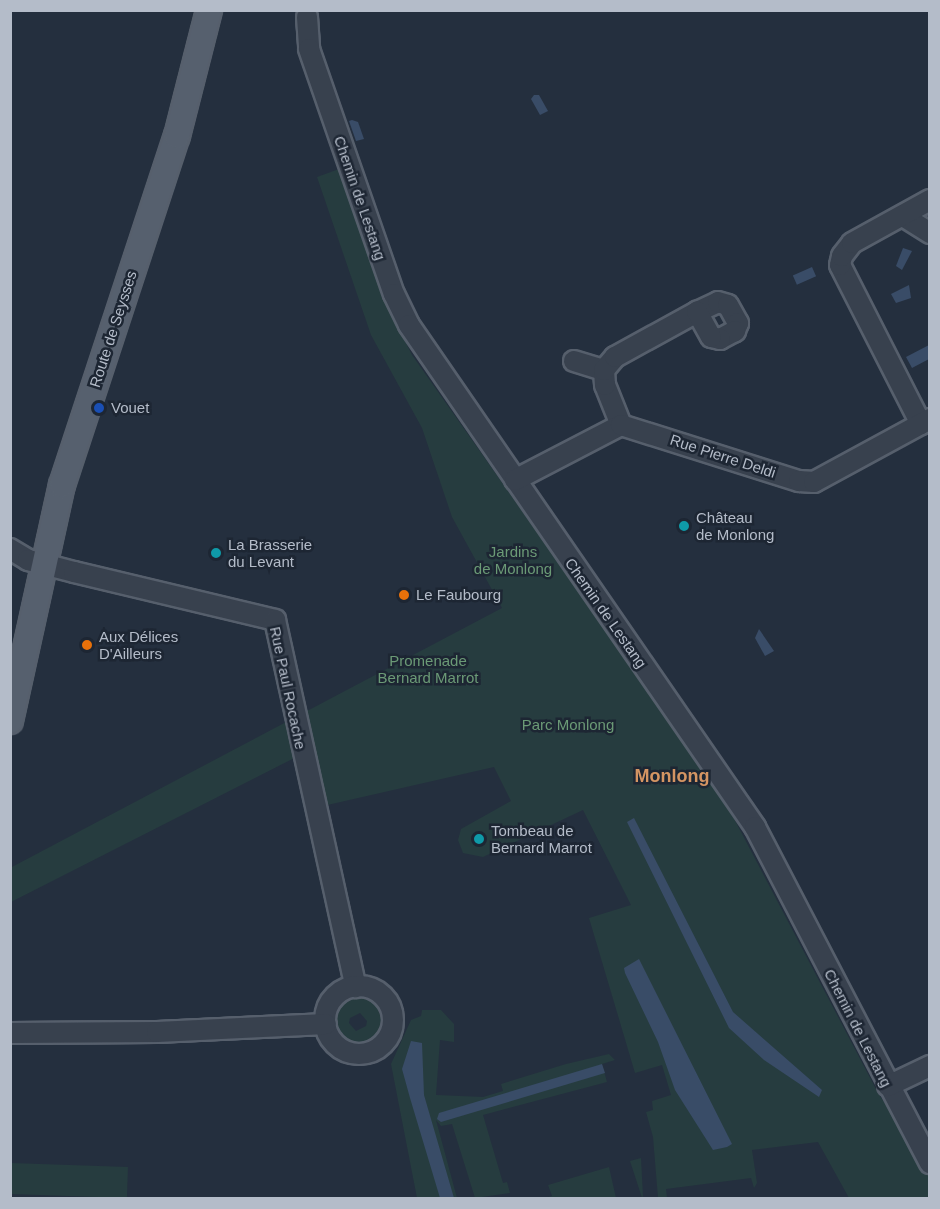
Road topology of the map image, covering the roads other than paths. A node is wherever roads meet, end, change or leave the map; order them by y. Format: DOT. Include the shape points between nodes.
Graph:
graph roads {
  1 [pos="209,10"];
  2 [pos="310,13"];
  3 [pos="930,200"];
  4 [pos="903,216"];
  5 [pos="930,233"];
  6 [pos="698,312"];
  7 [pos="574,361"];
  8 [pos="604,370"];
  9 [pos="925,422"];
  10 [pos="621,424"];
  11 [pos="515,480"];
  12 [pos="10,549"];
  13 [pos="44,564"];
  14 [pos="10,721"];
  15 [pos="356,987"];
  16 [pos="10,1022"];
  17 [pos="326,1024"];
  18 [pos="16,1036"];
  19 [pos="930,1065"];
  20 [pos="888,1086"];
  21 [pos="930,1163"];
  1 -- 13 [label="main road, Route de Seysses" via="177,136 62,484"];
  2 -- 11 [label="street, Chemin de Lestang" via="309,49 401,310"];
  3 -- 4 [label="street"];
  4 -- 5 [label="street"];
  4 -- 9 [label="street" via="852,243 840,265"];
  6 -- 8 [label="street" via="615,357"];
  7 -- 8 [label="street"];
  8 -- 10 [label="street" via="605,385"];
  9 -- 10 [label="street, Rue Pierre Deldi" via="821,480 805,482"];
  10 -- 11 [label="street"];
  11 -- 20 [label="street, Chemin de Lestang" via="755,827"];
  12 -- 13 [label="street"];
  13 -- 14 [label="main road, Route de Seysses"];
  13 -- 15 [label="street, Rue Paul Rocache" via="275,620"];
  15 -- 17 [label="street" via="335,996 328,1006"];
  15 -- 17 [label="street" via="374,990 390,1006 390,1035 383,1044 362,1054 344,1051 328,1034"];
  16 -- 18 [label="street"];
  17 -- 18 [label="street"];
  19 -- 20 [label="street"];
  20 -- 21 [label="street, Chemin de Lestang"];
}
